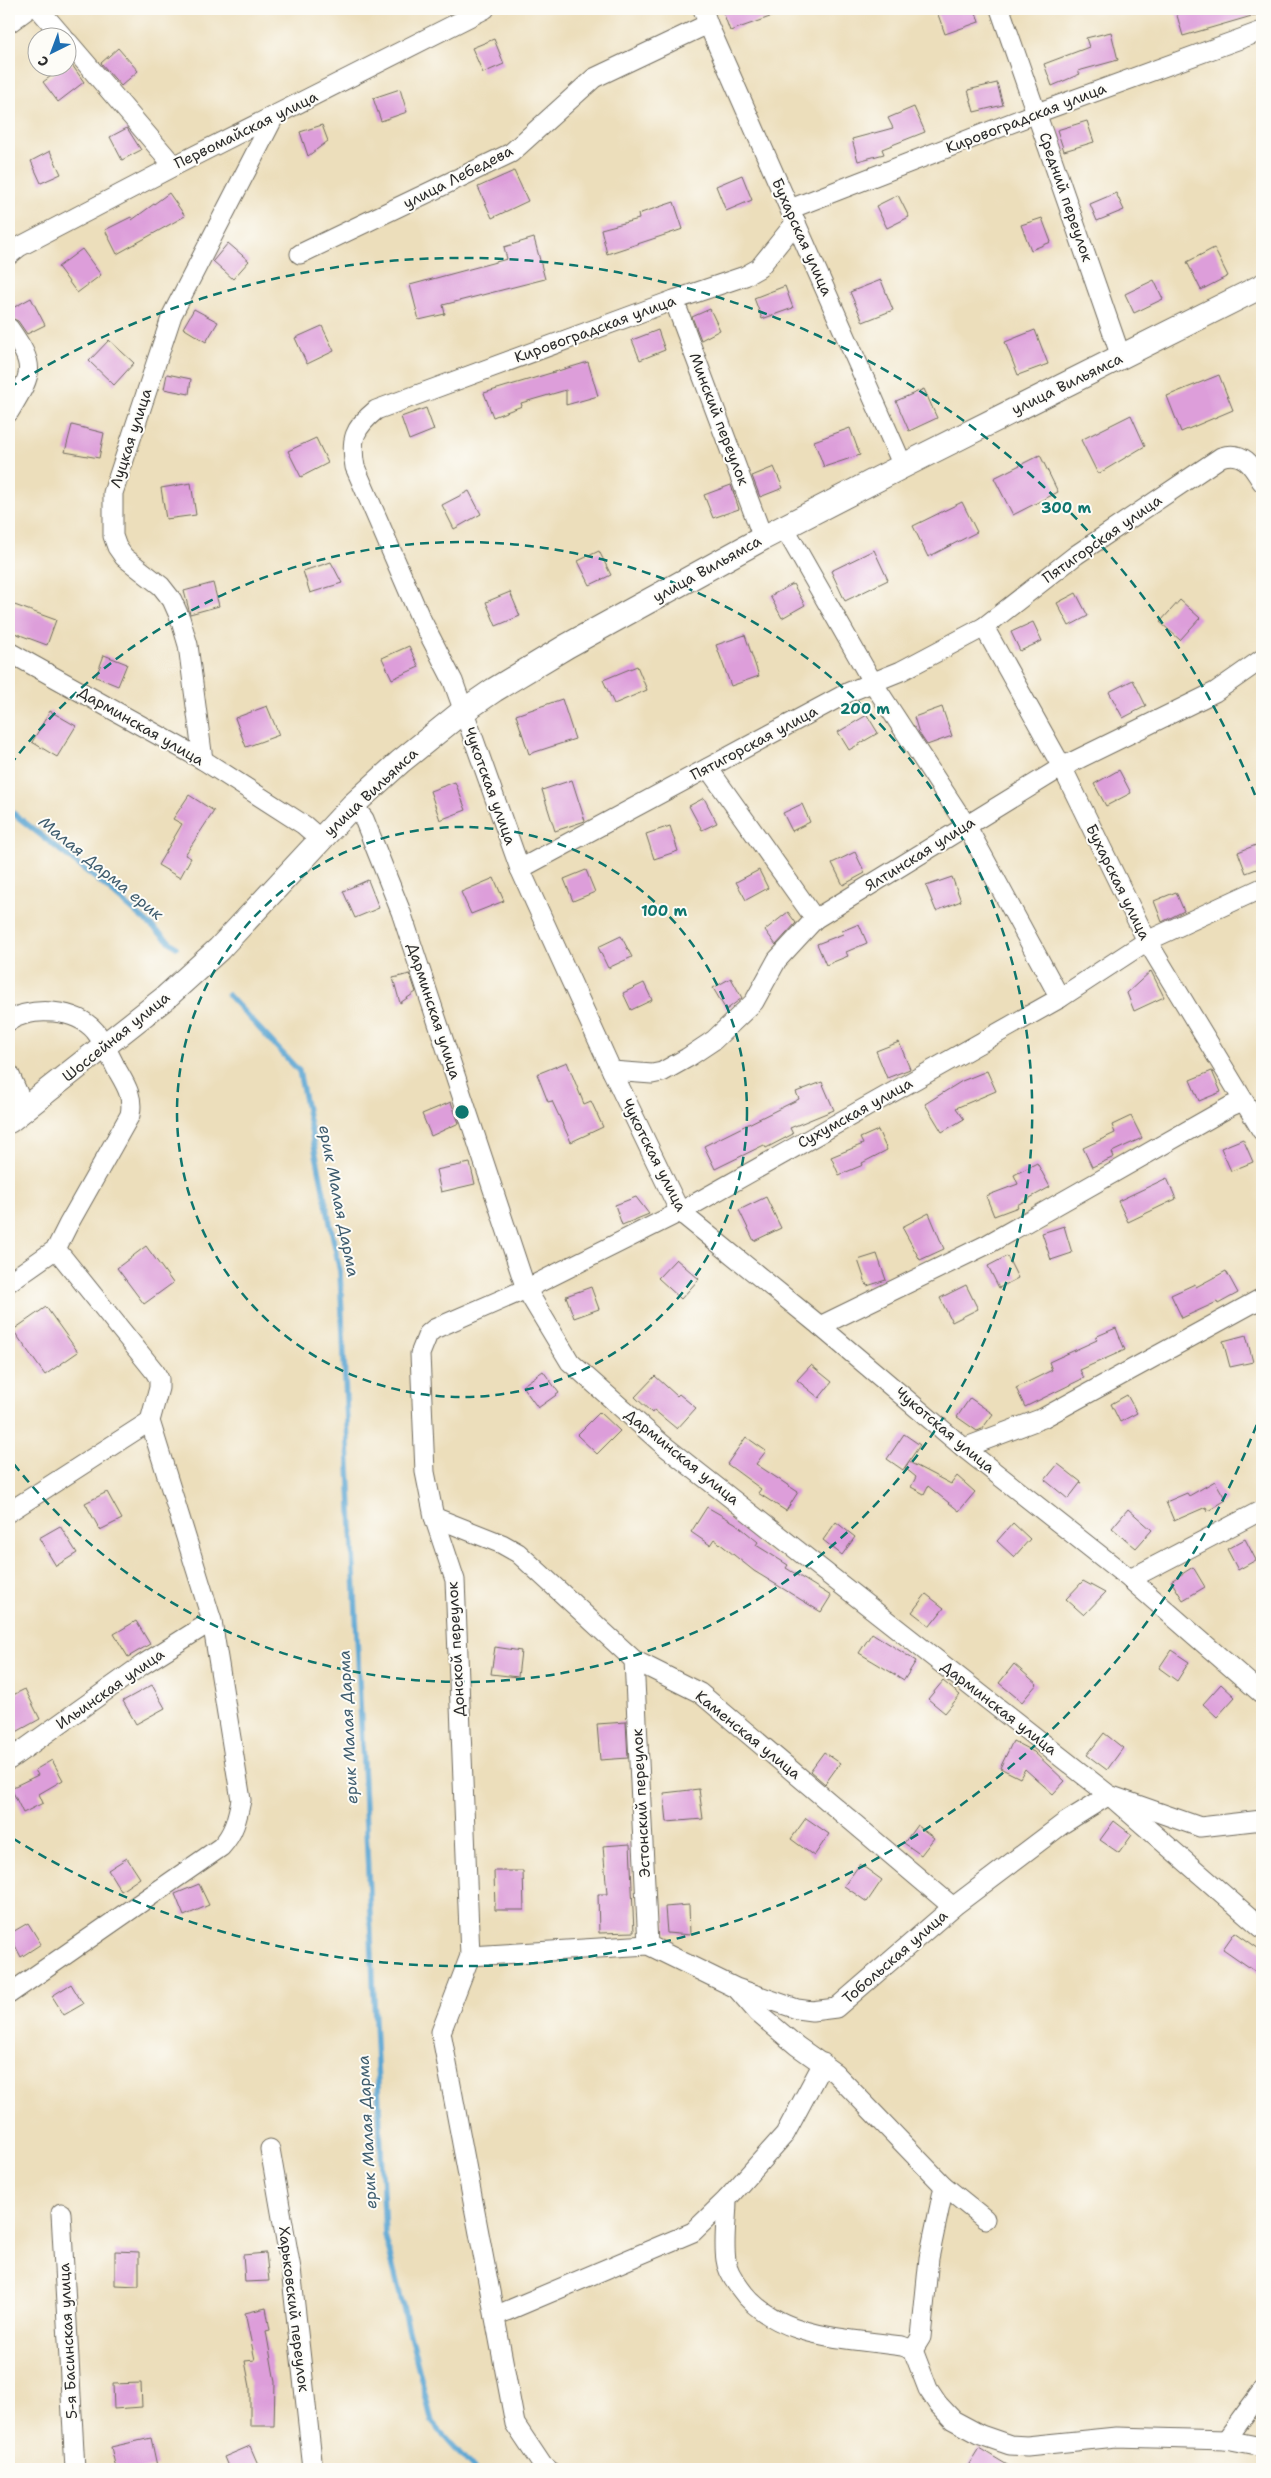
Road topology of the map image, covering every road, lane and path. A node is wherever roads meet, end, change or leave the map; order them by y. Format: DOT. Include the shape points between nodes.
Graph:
graph roads {
  1 [pos="28,9"];
  2 [pos="39,9"];
  3 [pos="486,9"];
  4 [pos="1000,9"];
  5 [pos="706,17"];
  6 [pos="9,23"];
  7 [pos="55,28"];
  8 [pos="1262,31"];
  9 [pos="78,54"];
  10 [pos="1037,113"];
  11 [pos="274,117"];
  12 [pos="174,166"];
  13 [pos="793,215"];
  14 [pos="300,254"];
  15 [pos="9,255"];
  16 [pos="1262,286"];
  17 [pos="674,300"];
  18 [pos="9,328"];
  19 [pos="1121,357"];
  20 [pos="376,410"];
  21 [pos="9,412"];
  22 [pos="903,466"];
  23 [pos="1262,482"];
  24 [pos="774,532"];
  25 [pos="984,627"];
  26 [pos="9,652"];
  27 [pos="1262,658"];
  28 [pos="872,682"];
  29 [pos="462,712"];
  30 [pos="203,760"];
  31 [pos="1062,767"];
  32 [pos="708,768"];
  33 [pos="353,805"];
  34 [pos="966,826"];
  35 [pos="320,839"];
  36 [pos="520,869"];
  37 [pos="1262,888"];
  38 [pos="815,919"];
  39 [pos="1147,941"];
  40 [pos="219,949"];
  41 [pos="1060,998"];
  42 [pos="9,1021"];
  43 [pos="105,1047"];
  44 [pos="612,1071"];
  45 [pos="9,1073"];
  46 [pos="1243,1102"];
  47 [pos="17,1115"];
  48 [pos="1262,1132"];
  49 [pos="680,1212"];
  50 [pos="56,1249"];
  51 [pos="9,1282"];
  52 [pos="526,1289"];
  53 [pos="1262,1298"];
  54 [pos="441,1326"];
  55 [pos="820,1326"];
  56 [pos="150,1421"];
  57 [pos="964,1448"];
  58 [pos="1262,1510"];
  59 [pos="9,1512"];
  60 [pos="434,1517"];
  61 [pos="1130,1579"];
  62 [pos="212,1621"];
  63 [pos="634,1660"];
  64 [pos="1262,1694"];
  65 [pos="9,1760"];
  66 [pos="1109,1794"];
  67 [pos="1262,1820"];
  68 [pos="953,1907"];
  69 [pos="1262,1928"];
  70 [pos="648,1945"];
  71 [pos="470,1956"];
  72 [pos="736,1988"];
  73 [pos="9,1994"];
  74 [pos="824,2063"];
  75 [pos="270,2149"];
  76 [pos="944,2186"];
  77 [pos="727,2199"];
  78 [pos="61,2213"];
  79 [pos="985,2219"];
  80 [pos="495,2316"];
  81 [pos="913,2350"];
  82 [pos="1262,2391"];
  83 [pos="1226,2440"];
  84 [pos="1262,2447"];
  85 [pos="75,2469"];
  86 [pos="313,2469"];
  87 [pos="548,2469"];
  1 -- 6 [label="street"];
  2 -- 7 [label="street"];
  3 -- 11 [label="street, Первомайская улица"];
  4 -- 10 [label="street, Средний переулок"];
  5 -- 13 [label="street, Бухарская улица"];
  5 -- 14 [label="street, улица Лебедева" via="594,78 512,152"];
  8 -- 10 [label="street, Кировоградская улица"];
  9 -- 12 [label="street"];
  10 -- 13 [label="street, Кировоградская улица"];
  10 -- 19 [label="street, Средний переулок"];
  11 -- 12 [label="street, Первомайская улица"];
  11 -- 30 [label="street, Луцкая улица" via="172,315 113,493 113,536 117,547 124,557 161,586 180,618 188,645"];
  12 -- 15 [label="street, Первомайская улица"];
  13 -- 17 [label="street, Кировоградская улица" via="760,268 746,276"];
  13 -- 22 [label="street, Бухарская улица"];
  16 -- 19 [label="main road, улица Вильямса"];
  17 -- 20 [label="street, Кировоградская улица"];
  17 -- 24 [label="street, Минский переулок"];
  18 -- 21 [label="street" via="30,367 24,386"];
  19 -- 22 [label="main road, улица Вильямса"];
  20 -- 29 [label="street, Чукотская улица" via="356,430 352,447 355,467 419,615 453,681"];
  22 -- 24 [label="main road, улица Вильямса"];
  23 -- 25 [label="street, Пятигорская улица" via="1250,463 1236,454 1221,457 1076,556"];
  24 -- 28 [label="street, Минский переулок"];
  24 -- 29 [label="main road, улица Вильямса" via="567,646"];
  25 -- 28 [label="street, Пятигорская улица"];
  25 -- 31 [label="street, Бухарская улица"];
  26 -- 30 [label="street, Дарминская улица"];
  27 -- 31 [label="street, Ялтинская улица" via="1215,692"];
  28 -- 32 [label="street, Пятигорская улица"];
  28 -- 34 [label="street, Минский переулок"];
  29 -- 33 [label="main road, улица Вильямса"];
  29 -- 36 [label="street, Чукотская улица"];
  30 -- 35 [label="street, Дарминская улица" via="304,824"];
  31 -- 34 [label="street, Ялтинская улица"];
  31 -- 39 [label="street, Бухарская улица"];
  32 -- 36 [label="street, Пятигорская улица"];
  32 -- 38 [label="street"];
  33 -- 35 [label="main road, улица Вильямса"];
  33 -- 52 [label="street, Дарминская улица" via="364,819 401,912"];
  34 -- 38 [label="street, Ялтинская улица"];
  34 -- 41 [label="street, Минский переулок"];
  35 -- 40 [label="main road, улица Вильямса"];
  36 -- 44 [label="street, Чукотская улица"];
  37 -- 39 [label="street, Сухумская улица"];
  38 -- 44 [label="street, Ялтинская улица" via="777,960 754,1002 714,1040 662,1072"];
  39 -- 41 [label="street, Сухумская улица"];
  39 -- 46 [label="street, Бухарская улица"];
  40 -- 43 [label="main road, Шоссейная улица"];
  41 -- 49 [label="street, Сухумская улица"];
  42 -- 43 [label="street" via="43,1012 63,1014 82,1020"];
  43 -- 47 [label="main road, Шоссейная улица"];
  43 -- 50 [label="street" via="128,1090 132,1103 130,1115"];
  44 -- 49 [label="street, Чукотская улица"];
  45 -- 47 [label="street"];
  46 -- 48 [label="street, Бухарская улица"];
  46 -- 55 [label="street" via="988,1244"];
  49 -- 52 [label="street, Сухумская улица"];
  49 -- 55 [label="street, Чукотская улица"];
  50 -- 51 [label="street"];
  50 -- 56 [label="street" via="155,1372 159,1388"];
  52 -- 54 [label="street, Сухумская улица"];
  52 -- 66 [label="street, Дарминская улица" via="570,1362 662,1444"];
  53 -- 57 [label="street" via="1043,1418"];
  54 -- 60 [label="street, Донской переулок" via="428,1334 420,1354 425,1472"];
  55 -- 57 [label="street, Чукотская улица"];
  56 -- 59 [label="street"];
  56 -- 62 [label="street"];
  57 -- 61 [label="street, Чукотская улица"];
  58 -- 61 [label="street"];
  60 -- 63 [label="street, Каменская улица" via="518,1553"];
  60 -- 71 [label="street, Донской переулок" via="454,1580"];
  61 -- 64 [label="street, Чукотская улица"];
  62 -- 65 [label="street, Ильинская улица" via="142,1665"];
  62 -- 73 [label="street" via="241,1800 230,1837 210,1855"];
  63 -- 68 [label="street, Каменская улица" via="700,1693"];
  63 -- 70 [label="street, Эстонский переулок"];
  66 -- 67 [label="street" via="1200,1827"];
  66 -- 68 [label="street, Тобольская улица" via="1064,1823"];
  66 -- 69 [label="street, Дарминская улица"];
  68 -- 72 [label="street, Тобольская улица" via="836,2008 797,2009"];
  70 -- 71 [label="street, Тобольская улица"];
  70 -- 72 [label="street, Тобольская улица"];
  71 -- 80 [label="street" via="441,2032"];
  72 -- 74 [label="street" via="758,2013 797,2046"];
  74 -- 76 [label="street"];
  74 -- 77 [label="street" via="785,2134"];
  75 -- 86 [label="street, Харьковский переулок" via="291,2269"];
  76 -- 79 [label="street"];
  76 -- 81 [label="street" via="929,2258 921,2337"];
  77 -- 80 [label="street" via="692,2232"];
  77 -- 81 [label="street" via="726,2260 731,2277 762,2312 781,2323 826,2335"];
  78 -- 85 [label="street, 5-я Басинская улица"];
  80 -- 87 [label="street" via="515,2424"];
  81 -- 83 [label="street" via="928,2389 953,2420 1010,2445 1116,2436"];
  82 -- 83 [label="street"];
  83 -- 84 [label="street"];
}
